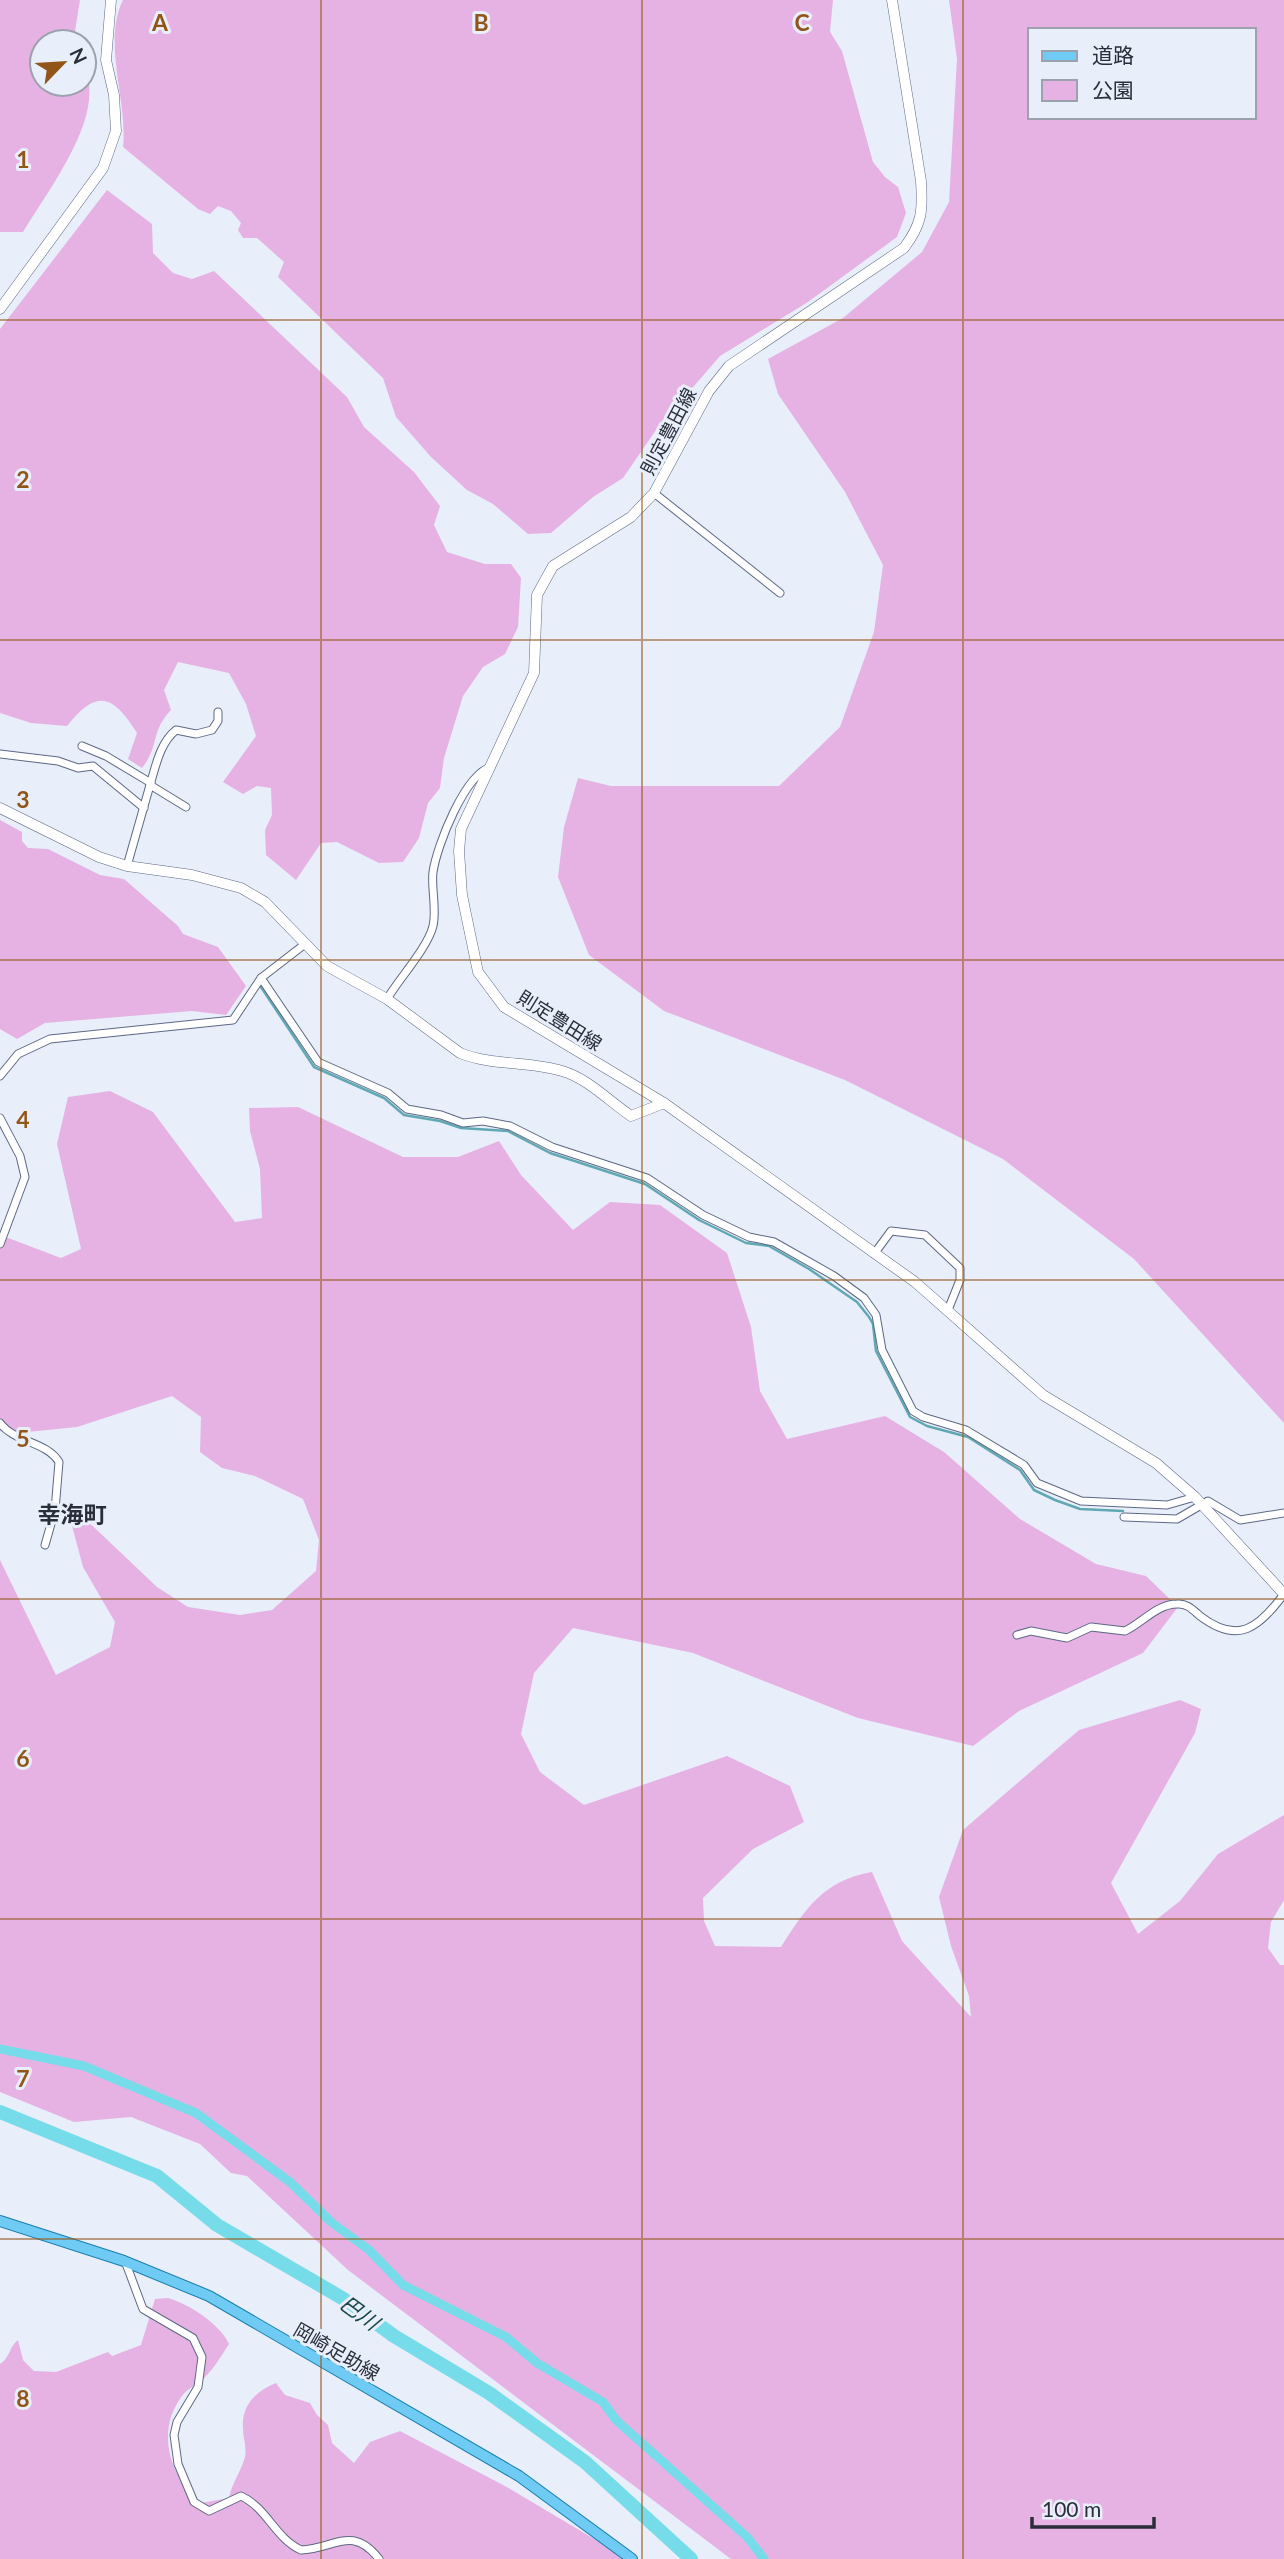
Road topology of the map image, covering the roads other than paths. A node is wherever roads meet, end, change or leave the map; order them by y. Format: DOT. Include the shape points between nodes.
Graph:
graph roads {
  1 [pos="111,0"];
  2 [pos="892,0"];
  3 [pos="0,309"];
  4 [pos="654,494"];
  5 [pos="780,593"];
  6 [pos="218,712"];
  7 [pos="82,746"];
  8 [pos="0,754"];
  9 [pos="492,767"];
  10 [pos="150,784"];
  11 [pos="186,807"];
  12 [pos="0,808"];
  13 [pos="145,808"];
  14 [pos="127,866"];
  15 [pos="305,944"];
  16 [pos="261,978"];
  17 [pos="387,999"];
  18 [pos="0,1076"];
  19 [pos="664,1103"];
  20 [pos="0,1118"];
  21 [pos="0,1244"];
  22 [pos="874,1254"];
  23 [pos="948,1310"];
  24 [pos="0,1423"];
  25 [pos="1198,1500"];
  26 [pos="1284,1513"];
  27 [pos="1124,1517"];
  28 [pos="45,1545"];
  29 [pos="1284,1594"];
  30 [pos="1017,1635"];
  31 [pos="0,2221"];
  32 [pos="124,2261"];
  33 [pos="379,2559"];
  34 [pos="632,2559"];
  1 -- 3 [label="main road" via="106,60 115,106 113,145 103,168"];
  2 -- 4 [label="main road, 則定豊田線" via="921,181 918,229 904,248 729,366 709,391"];
  4 -- 5 [label="street"];
  4 -- 9 [label="main road, 則定豊田線" via="631,517 553,566 543,581 537,595 534,673"];
  6 -- 10 [label="street" via="219,722 212,730 196,734 176,730 170,735"];
  7 -- 10 [label="street"];
  8 -- 13 [label="street" via="78,768 93,766"];
  9 -- 17 [label="street" via="481,770 474,779 444,831 433,872 433,927"];
  9 -- 19 [label="main road, 則定豊田線" via="461,829 459,851 462,895 478,972 504,1007"];
  10 -- 11 [label="street"];
  10 -- 13 [label="street"];
  12 -- 14 [label="main road" via="80,850"];
  13 -- 14 [label="street"];
  14 -- 15 [label="main road" via="241,888 265,902"];
  15 -- 16 [label="street"];
  15 -- 17 [label="main road" via="343,977"];
  16 -- 18 [label="street" via="233,1020 50,1039 18,1054"];
  16 -- 25 [label="street" via="318,1062 388,1093 407,1109 463,1123 501,1123 552,1147 641,1176 702,1215 749,1237 774,1242 834,1276 864,1298 876,1315 882,1350 913,1410 988,1442 1024,1465 1037,1483 1092,1504 1167,1505"];
  17 -- 19 [label="main road" via="439,1040 474,1059 562,1071 631,1116"];
  19 -- 22 [label="main road, 則定豊田線"];
  20 -- 21 [label="street" via="20,1156 25,1177"];
  22 -- 23 [label="main road, 則定豊田線"];
  22 -- 23 [label="street" via="891,1231 925,1235 960,1268"];
  23 -- 25 [label="main road, 則定豊田線" via="1043,1395 1137,1450"];
  24 -- 28 [label="street" via="21,1440 49,1451 59,1462 55,1510"];
  25 -- 26 [label="street" via="1240,1520"];
  25 -- 27 [label="street" via="1191,1513 1177,1519"];
  25 -- 29 [label="main road, 則定豊田線"];
  29 -- 30 [label="street" via="1254,1626 1232,1632 1213,1626 1186,1604 1177,1604 1167,1605 1125,1632 1091,1627 1067,1638 1031,1632"];
  31 -- 32 [label="main road, 岡崎足助線"];
  32 -- 33 [label="street" via="144,2309 193,2339 202,2357 198,2386 174,2435 178,2464 194,2502 209,2511 241,2496 257,2506 283,2539 301,2550 347,2540 362,2543"];
  32 -- 34 [label="main road, 岡崎足助線" via="209,2296 457,2439 519,2476"];
}
